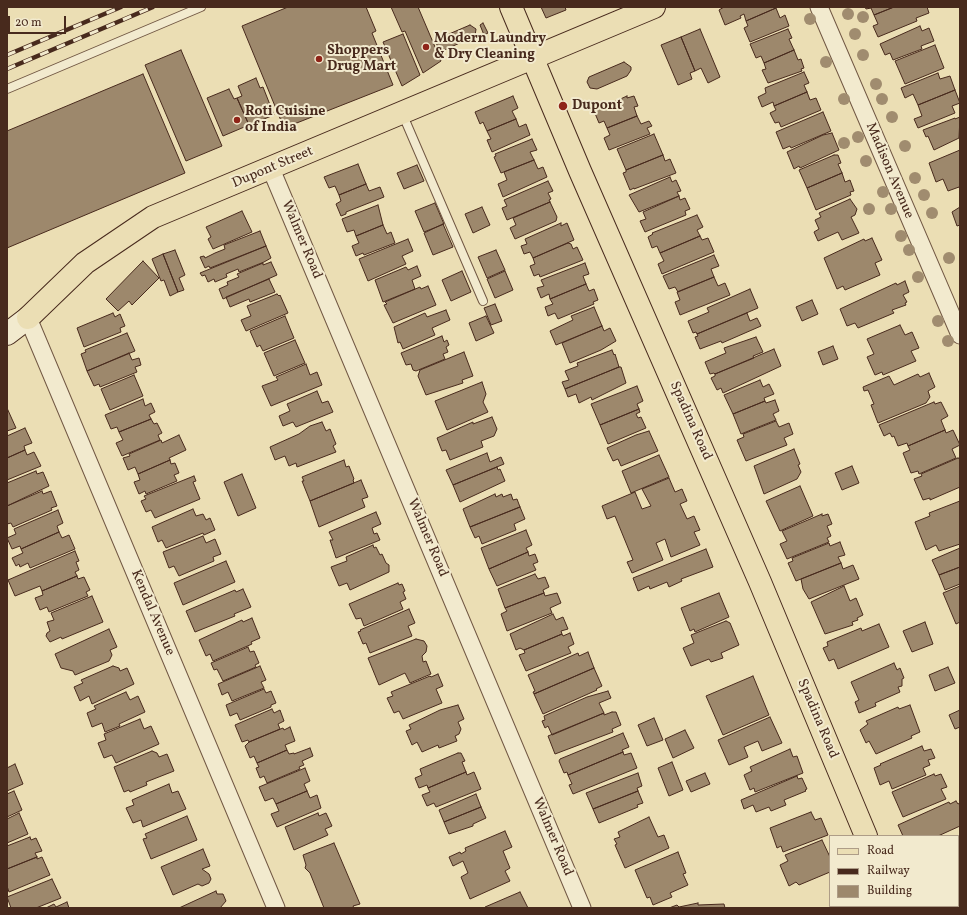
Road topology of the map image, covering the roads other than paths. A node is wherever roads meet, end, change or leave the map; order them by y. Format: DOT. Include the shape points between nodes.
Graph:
graph roads {
  1 [pos="201,7"];
  2 [pos="511,7"];
  3 [pos="654,7"];
  4 [pos="819,7"];
  5 [pos="533,58"];
  6 [pos="7,89"];
  7 [pos="402,113"];
  8 [pos="271,169"];
  9 [pos="483,301"];
  10 [pos="28,318"];
  11 [pos="7,334"];
  12 [pos="960,336"];
  13 [pos="866,835"];
  14 [pos="276,908"];
  15 [pos="582,908"];
  1 -- 6 [label="lane"];
  2 -- 5 [label="main road, Spadina Road"];
  3 -- 5 [label="main road, Dupont Street"];
  4 -- 12 [label="street, Madison Avenue"];
  5 -- 7 [label="main road, Dupont Street"];
  5 -- 13 [label="main road, Spadina Road" via="760,582"];
  7 -- 8 [label="main road, Dupont Street"];
  7 -- 9 [label="lane"];
  8 -- 10 [label="main road, Dupont Street" via="154,217 85,263"];
  8 -- 15 [label="street, Walmer Road"];
  10 -- 11 [label="main road, Dupont Street"];
  10 -- 14 [label="street, Kendal Avenue"];
}
